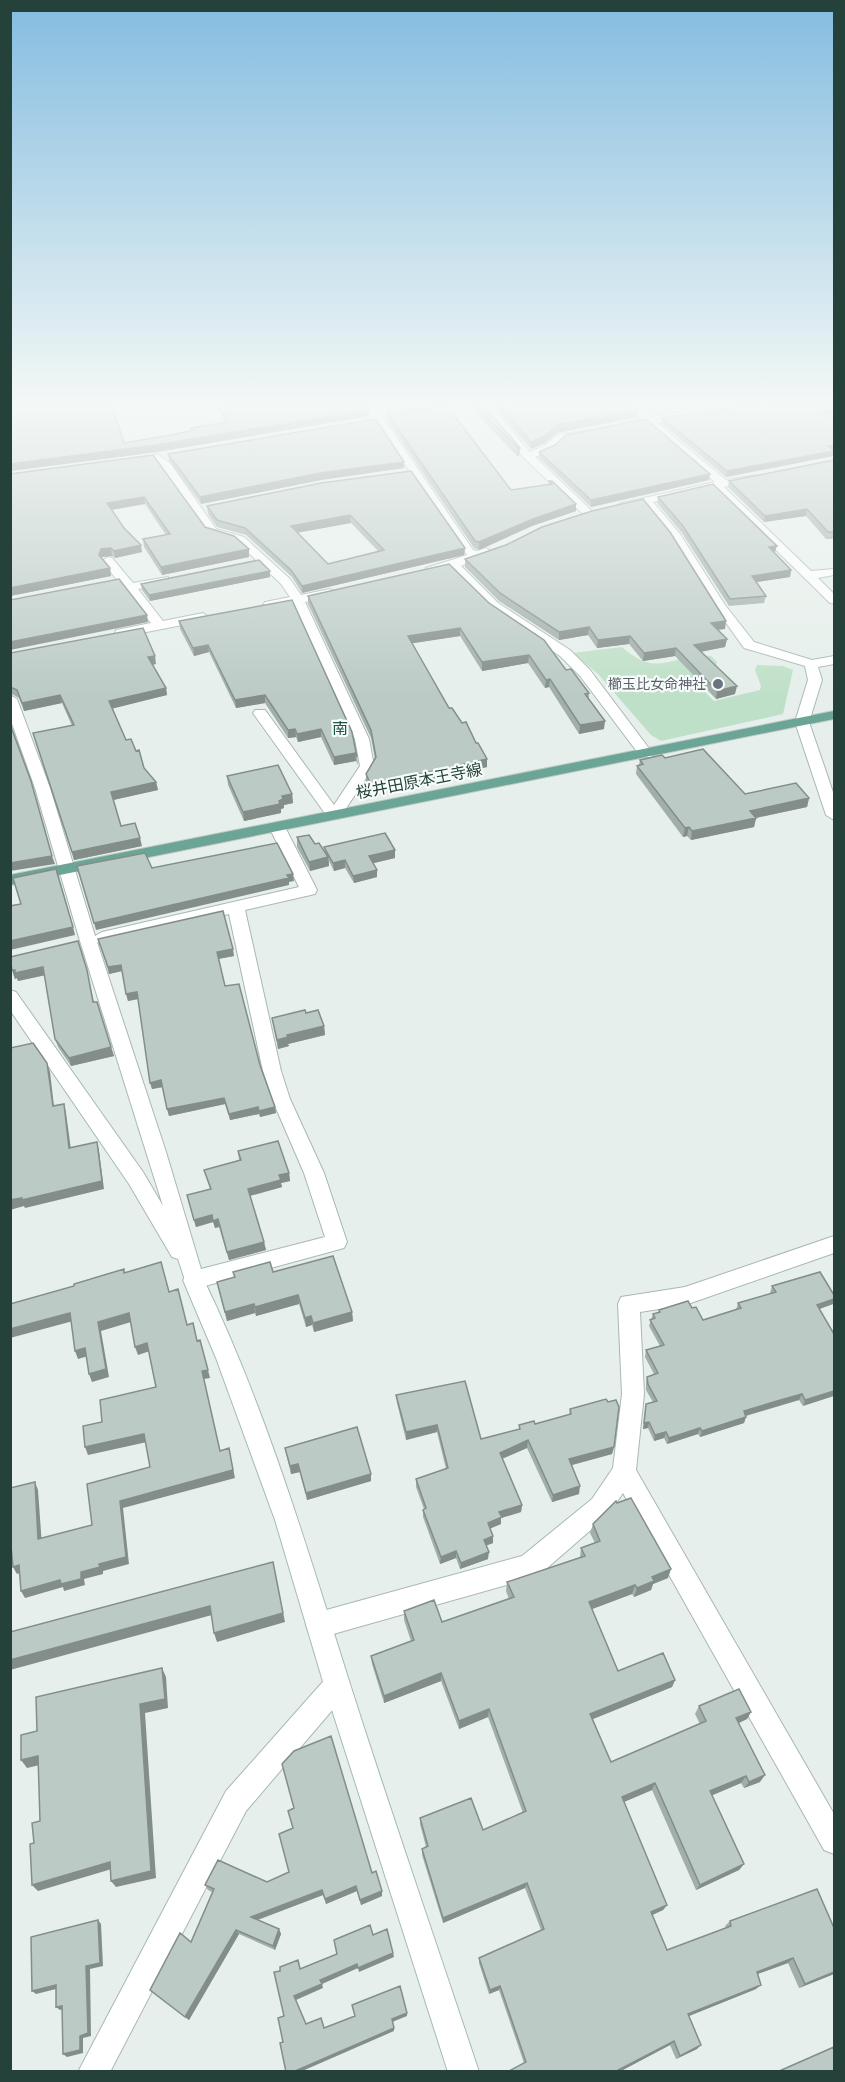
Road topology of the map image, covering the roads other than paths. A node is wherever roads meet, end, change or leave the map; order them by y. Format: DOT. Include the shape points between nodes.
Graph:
graph roads {
  1 [pos="195,503"];
  2 [pos="432,503"];
  3 [pos="578,503"];
  4 [pos="636,503"];
  5 [pos="649,503"];
  6 [pos="738,503"];
  7 [pos="588,513"];
  8 [pos="571,519"];
  9 [pos="501,548"];
  10 [pos="476,555"];
  11 [pos="264,560"];
  12 [pos="108,561"];
  13 [pos="244,564"];
  14 [pos="453,566"];
  15 [pos="834,572"];
  16 [pos="421,573"];
  17 [pos="810,575"];
  18 [pos="173,578"];
  19 [pos="106,582"];
  20 [pos="128,583"];
  21 [pos="344,590"];
  22 [pos="298,600"];
  23 [pos="834,600"];
  24 [pos="254,608"];
  25 [pos="221,614"];
  26 [pos="159,625"];
  27 [pos="106,636"];
  28 [pos="834,660"];
  29 [pos="811,664"];
  30 [pos="10,699"];
  31 [pos="260,713"];
  32 [pos="834,715"];
  33 [pos="801,722"];
  34 [pos="646,754"];
  35 [pos="834,814"];
  36 [pos="334,816"];
  37 [pos="277,827"];
  38 [pos="66,870"];
  39 [pos="10,880"];
  40 [pos="236,907"];
  41 [pos="88,941"];
  42 [pos="66,946"];
  43 [pos="10,996"];
  44 [pos="834,1245"];
  45 [pos="194,1280"];
  46 [pos="624,1472"];
  47 [pos="319,1624"];
  48 [pos="337,1685"];
  49 [pos="834,1840"];
  50 [pos="93,2072"];
  51 [pos="464,2072"];
  1 -- 11 [label="street" via="212,531 240,539"];
  2 -- 10 [label="street" via="469,552"];
  3 -- 7 [label="street"];
  4 -- 7 [label="street"];
  5 -- 29 [label="street" via="667,522 749,645"];
  6 -- 17 [label="street"];
  7 -- 8 [label="street"];
  9 -- 10 [label="street"];
  10 -- 14 [label="street"];
  11 -- 13 [label="street"];
  11 -- 22 [label="street"];
  12 -- 20 [label="street"];
  14 -- 16 [label="street"];
  14 -- 34 [label="street" via="494,606 565,653 585,673"];
  15 -- 17 [label="street"];
  17 -- 23 [label="street"];
  18 -- 20 [label="street"];
  19 -- 20 [label="street"];
  20 -- 26 [label="street"];
  21 -- 22 [label="street"];
  22 -- 24 [label="street"];
  22 -- 36 [label="street" via="362,739 367,766"];
  25 -- 26 [label="street"];
  26 -- 27 [label="street"];
  28 -- 29 [label="street"];
  29 -- 33 [label="street" via="815,681"];
  30 -- 38 [label="street"];
  31 -- 36 [label="street"];
  32 -- 33 [label="main road, 桜井田原本王寺線"];
  33 -- 34 [label="main road, 桜井田原本王寺線"];
  33 -- 35 [label="street"];
  34 -- 36 [label="main road, 桜井田原本王寺線"];
  36 -- 37 [label="main road, 桜井田原本王寺線"];
  37 -- 38 [label="main road, 桜井田原本王寺線"];
  37 -- 40 [label="street" via="309,890"];
  38 -- 39 [label="main road, 桜井田原本王寺線"];
  38 -- 41 [label="street"];
  40 -- 41 [label="street"];
  40 -- 45 [label="street" via="272,1071 314,1173 337,1242"];
  41 -- 42 [label="street"];
  41 -- 45 [label="street" via="171,1193"];
  43 -- 45 [label="street" via="136,1178"];
  44 -- 46 [label="street" via="685,1296 629,1304 633,1394"];
  45 -- 47 [label="street" via="287,1520"];
  46 -- 47 [label="street" via="600,1506 529,1567"];
  46 -- 49 [label="street"];
  47 -- 48 [label="street"];
  48 -- 50 [label="street" via="236,1801"];
  48 -- 51 [label="street"];
}
